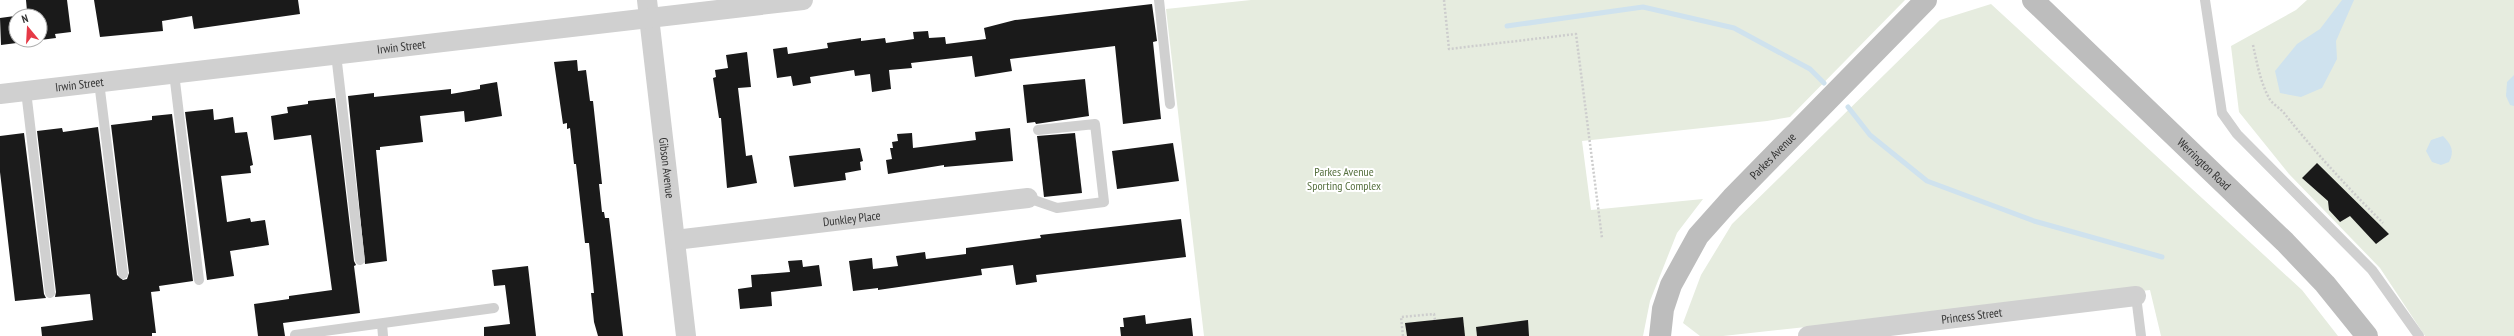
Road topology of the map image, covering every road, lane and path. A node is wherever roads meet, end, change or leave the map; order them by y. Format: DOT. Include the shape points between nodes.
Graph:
graph roads {
  1 [pos="803,0"];
  2 [pos="1159,0"];
  3 [pos="1444,0"];
  4 [pos="1926,0"];
  5 [pos="2033,0"];
  6 [pos="2205,0"];
  7 [pos="648,9"];
  8 [pos="2253,45"];
  9 [pos="336,54"];
  10 [pos="174,73"];
  11 [pos="99,82"];
  12 [pos="26,91"];
  13 [pos="0,94"];
  14 [pos="1170,104"];
  15 [pos="1038,130"];
  16 [pos="1028,198"];
  17 [pos="2383,223"];
  18 [pos="1602,238"];
  19 [pos="675,240"];
  20 [pos="360,260"];
  21 [pos="122,274"];
  22 [pos="199,280"];
  23 [pos="50,293"];
  24 [pos="2136,296"];
  25 [pos="494,308"];
  26 [pos="1435,320"];
  27 [pos="382,324"];
  28 [pos="1926,329"];
  29 [pos="295,335"];
  30 [pos="383,336"];
  31 [pos="686,336"];
  32 [pos="1403,336"];
  33 [pos="1660,336"];
  34 [pos="1808,336"];
  35 [pos="2141,336"];
  36 [pos="2367,336"];
  37 [pos="2419,336"];
  1 -- 7 [label="street, Irwin Street"];
  2 -- 14 [label="lane"];
  3 -- 18 [label="path" via="1449,49 1576,34"];
  4 -- 33 [label="main road, Parkes Avenue" via="1698,236 1671,285 1663,309"];
  5 -- 36 [label="main road, Werrington Road" via="2284,242 2324,284"];
  6 -- 37 [label="lane" via="2222,113 2237,134 2372,270"];
  7 -- 9 [label="street, Irwin Street"];
  7 -- 19 [label="street, Gibson Avenue"];
  8 -- 17 [label="path" via="2260,79 2270,100 2345,185"];
  9 -- 10 [label="street, Irwin Street"];
  9 -- 20 [label="lane"];
  10 -- 11 [label="street, Irwin Street"];
  10 -- 22 [label="lane"];
  11 -- 12 [label="street, Irwin Street"];
  11 -- 21 [label="lane"];
  12 -- 13 [label="street, Irwin Street"];
  12 -- 23 [label="lane"];
  15 -- 16 [label="lane" via="1095,124 1104,202 1057,208"];
  16 -- 19 [label="street, Dunkley Place"];
  19 -- 31 [label="street, Gibson Avenue"];
  24 -- 28 [label="street, Princess Street"];
  24 -- 35 [label="lane"];
  25 -- 27 [label="lane"];
  26 -- 32 [label="path" via="1434,314 1401,317"];
  27 -- 29 [label="lane"];
  27 -- 30 [label="lane"];
  28 -- 34 [label="street, Princess Street"];
}
